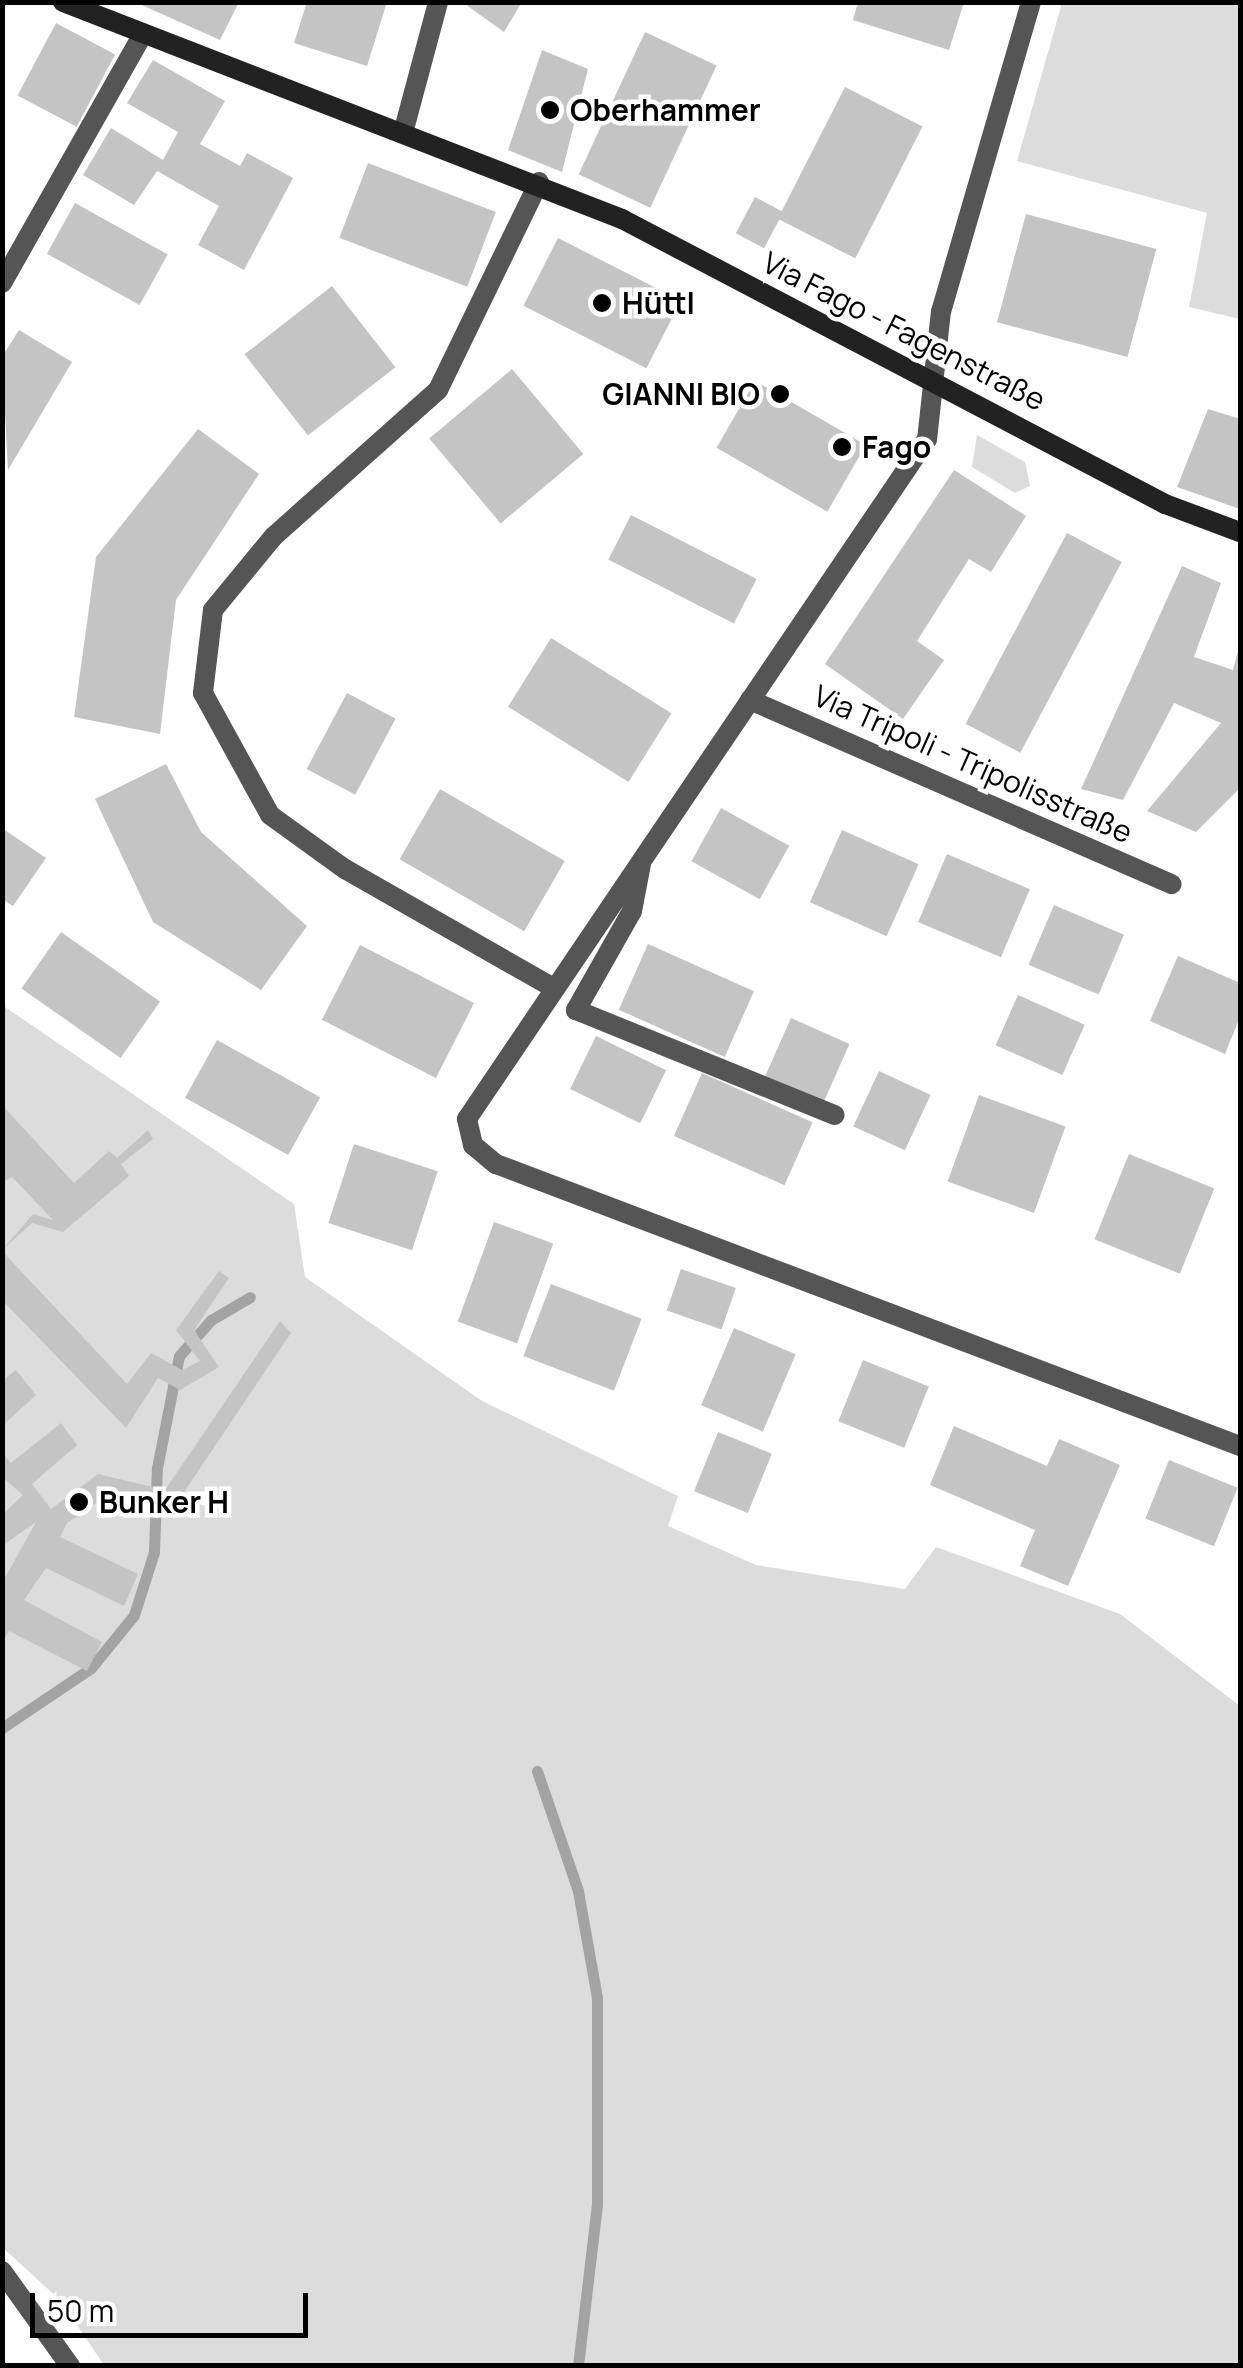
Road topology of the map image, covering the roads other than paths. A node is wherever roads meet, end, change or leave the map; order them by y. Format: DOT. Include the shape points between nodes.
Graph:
graph roads {
  1 [pos="63,2"];
  2 [pos="438,2"];
  3 [pos="1031,2"];
  4 [pos="142,36"];
  5 [pos="404,133"];
  6 [pos="539,182"];
  7 [pos="2,284"];
  8 [pos="929,373"];
  9 [pos="1240,532"];
  10 [pos="750,700"];
  11 [pos="643,852"];
  12 [pos="1172,884"];
  13 [pos="552,987"];
  14 [pos="835,1115"];
  15 [pos="1240,1446"];
  16 [pos="2,2271"];
  17 [pos="70,2366"];
  1 -- 4 [label="street, Via Fago - Fagenstraße"];
  2 -- 5 [label="street"];
  3 -- 8 [label="street"];
  4 -- 5 [label="street, Via Fago - Fagenstraße"];
  4 -- 7 [label="street"];
  5 -- 6 [label="street, Via Fago - Fagenstraße"];
  6 -- 8 [label="street, Via Fago - Fagenstraße"];
  6 -- 13 [label="street" via="438,390 274,536 213,610 202,693 270,815 345,870"];
  8 -- 9 [label="street, Via Fago - Fagenstraße" via="1165,504"];
  8 -- 10 [label="street" via="936,420 927,439"];
  10 -- 11 [label="street"];
  10 -- 12 [label="street, Via Tripoli - Tripolisstraße"];
  11 -- 13 [label="street"];
  11 -- 14 [label="street" via="632,911 576,1010"];
  13 -- 15 [label="street" via="467,1119 473,1145 496,1164"];
  16 -- 17 [label="street"];
}
